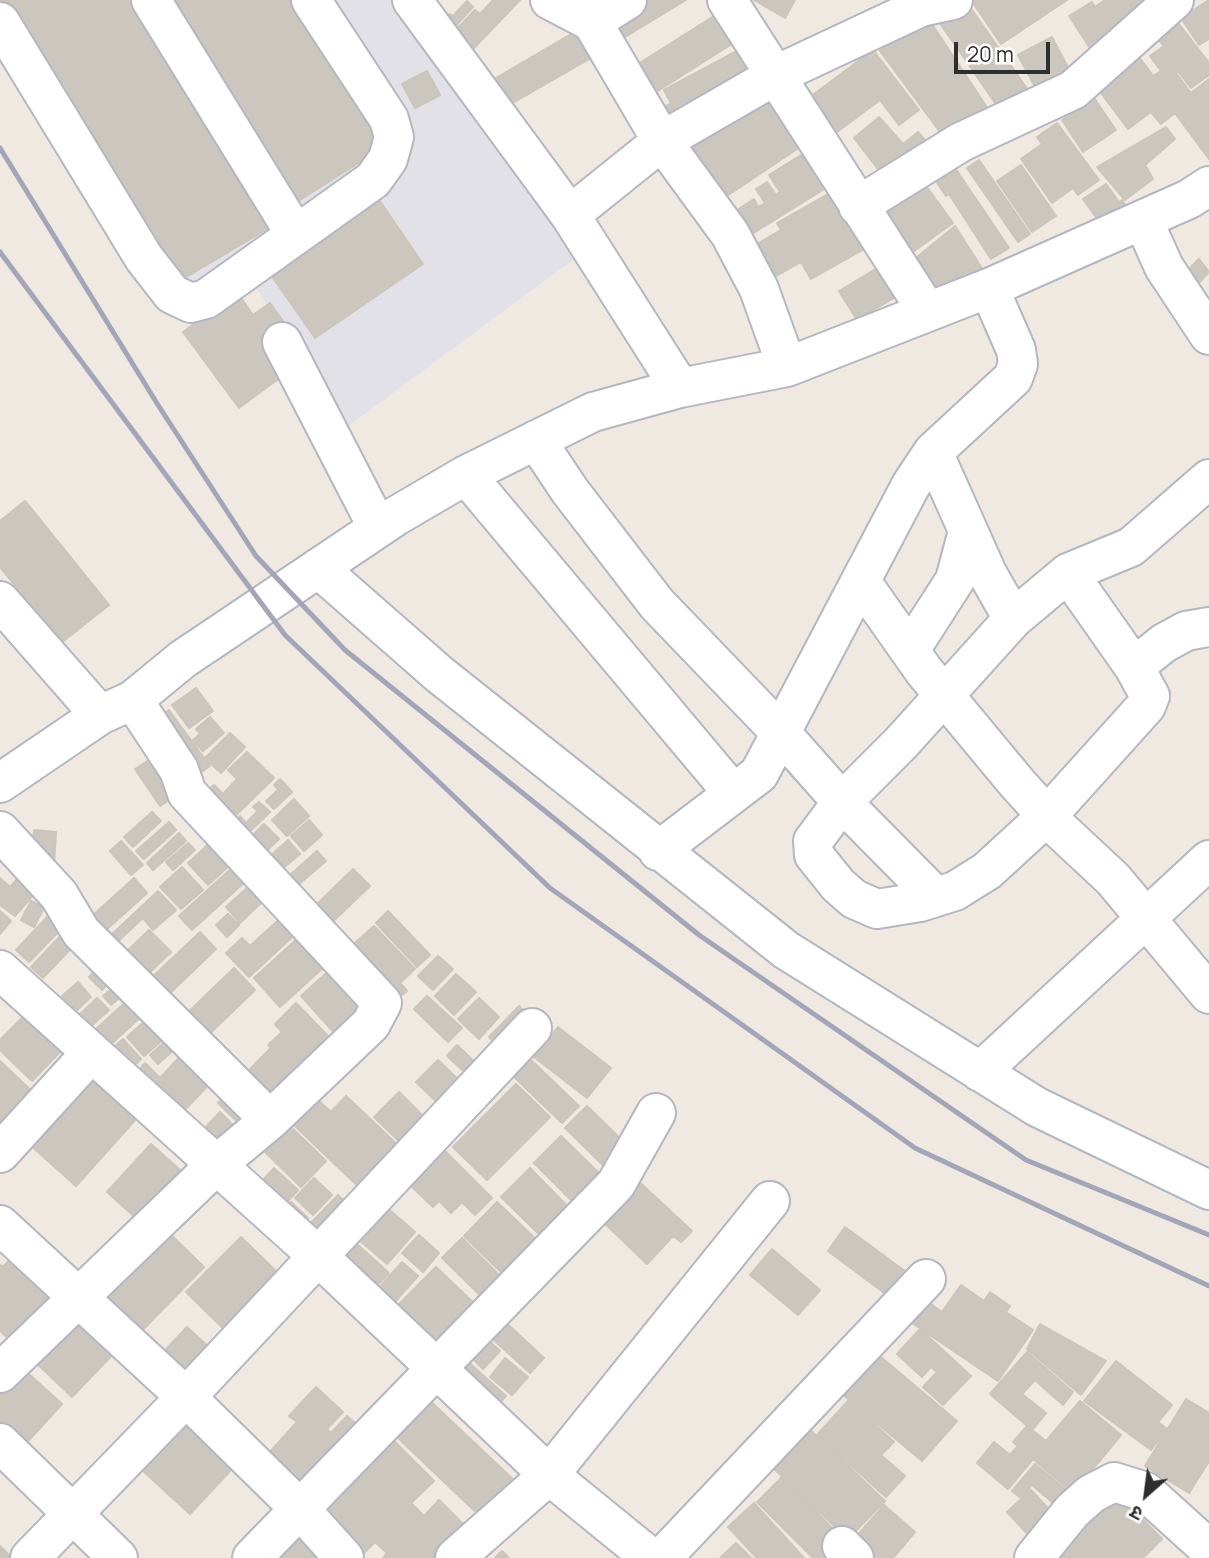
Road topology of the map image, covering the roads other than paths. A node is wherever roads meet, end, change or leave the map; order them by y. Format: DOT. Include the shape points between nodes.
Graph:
graph roads {
  1 [pos="151,0"];
  2 [pos="311,0"];
  3 [pos="412,0"];
  4 [pos="550,0"];
  5 [pos="627,0"];
  6 [pos="727,0"];
  7 [pos="953,0"];
  8 [pos="1174,0"];
  9 [pos="0,22"];
  10 [pos="592,22"];
  11 [pos="778,74"];
  12 [pos="662,141"];
  13 [pos="1209,186"];
  14 [pos="858,206"];
  15 [pos="570,215"];
  16 [pos="1143,220"];
  17 [pos="296,235"];
  18 [pos="989,288"];
  19 [pos="927,311"];
  20 [pos="1209,335"];
  21 [pos="282,342"];
  22 [pos="787,367"];
  23 [pos="680,388"];
  24 [pos="536,440"];
  25 [pos="933,452"];
  26 [pos="466,475"];
  27 [pos="1209,479"];
  28 [pos="378,528"];
  29 [pos="968,531"];
  30 [pos="318,568"];
  31 [pos="1068,573"];
  32 [pos="862,583"];
  33 [pos="0,601"];
  34 [pos="1013,618"];
  35 [pos="1209,627"];
  36 [pos="910,650"];
  37 [pos="1134,667"];
  38 [pos="944,695"];
  39 [pos="116,708"];
  40 [pos="781,733"];
  41 [pos="0,783"];
  42 [pos="733,793"];
  43 [pos="842,802"];
  44 [pos="1047,816"];
  45 [pos="0,831"];
  46 [pos="658,851"];
  47 [pos="1209,860"];
  48 [pos="936,897"];
  49 [pos="1145,917"];
  50 [pos="0,970"];
  51 [pos="1209,994"];
  52 [pos="532,1028"];
  53 [pos="91,1053"];
  54 [pos="979,1072"];
  55 [pos="656,1113"];
  56 [pos="270,1121"];
  57 [pos="0,1153"];
  58 [pos="216,1165"];
  59 [pos="1209,1190"];
  60 [pos="770,1201"];
  61 [pos="0,1225"];
  62 [pos="318,1256"];
  63 [pos="926,1279"];
  64 [pos="77,1299"];
  65 [pos="438,1370"];
  66 [pos="0,1373"];
  67 [pos="186,1397"];
  68 [pos="0,1443"];
  69 [pos="549,1475"];
  70 [pos="299,1508"];
  71 [pos="72,1514"];
  72 [pos="1209,1549"];
  73 [pos="30,1558"];
  74 [pos="118,1558"];
  75 [pos="252,1558"];
  76 [pos="344,1558"];
  77 [pos="454,1558"];
  78 [pos="651,1558"];
  79 [pos="662,1558"];
  80 [pos="1034,1558"];
  1 -- 17 [label="street"];
  2 -- 17 [label="street" via="389,119 394,137 388,159 373,180"];
  3 -- 15 [label="street"];
  4 -- 10 [label="street"];
  5 -- 10 [label="street"];
  6 -- 11 [label="street"];
  7 -- 11 [label="street" via="921,7"];
  8 -- 14 [label="street" via="1073,90 961,142"];
  9 -- 17 [label="street" via="144,258 173,294 191,303 206,299"];
  10 -- 12 [label="street"];
  11 -- 12 [label="street"];
  11 -- 14 [label="street"];
  12 -- 15 [label="street"];
  12 -- 22 [label="street" via="730,234 759,289"];
  13 -- 16 [label="street"];
  14 -- 19 [label="street"];
  15 -- 23 [label="street"];
  16 -- 18 [label="street"];
  16 -- 20 [label="street" via="1164,267"];
  18 -- 19 [label="street"];
  18 -- 25 [label="street" via="1016,350 1013,378"];
  19 -- 22 [label="street"];
  21 -- 28 [label="street"];
  22 -- 23 [label="street"];
  23 -- 24 [label="street" via="593,412"];
  24 -- 26 [label="street"];
  24 -- 40 [label="street" via="657,604"];
  25 -- 29 [label="street"];
  25 -- 32 [label="street" via="875,549"];
  26 -- 28 [label="street"];
  26 -- 42 [label="street"];
  27 -- 31 [label="street" via="1131,547"];
  28 -- 30 [label="street"];
  29 -- 34 [label="street"];
  29 -- 36 [label="street" via="955,579"];
  30 -- 39 [label="street"];
  30 -- 46 [label="street" via="439,674"];
  31 -- 34 [label="street"];
  31 -- 37 [label="street"];
  32 -- 36 [label="street"];
  32 -- 40 [label="street"];
  33 -- 39 [label="street"];
  34 -- 38 [label="street"];
  35 -- 37 [label="street" via="1186,631"];
  36 -- 38 [label="street"];
  37 -- 44 [label="street" via="1150,696 1146,706"];
  38 -- 43 [label="street"];
  38 -- 44 [label="street"];
  39 -- 41 [label="street"];
  39 -- 56 [label="street" via="179,770 187,793 382,1003 371,1024"];
  40 -- 42 [label="street" via="759,774"];
  40 -- 43 [label="street"];
  42 -- 46 [label="street"];
  43 -- 48 [label="street"];
  43 -- 48 [label="street" via="813,841 814,855 838,885 877,909"];
  44 -- 48 [label="street" via="988,871"];
  44 -- 49 [label="street"];
  45 -- 56 [label="street" via="59,895 81,932"];
  46 -- 54 [label="street" via="786,950"];
  47 -- 49 [label="street"];
  49 -- 51 [label="street"];
  49 -- 54 [label="street"];
  50 -- 53 [label="street"];
  52 -- 62 [label="street"];
  53 -- 57 [label="street"];
  53 -- 58 [label="street"];
  54 -- 59 [label="street" via="1037,1107"];
  55 -- 65 [label="street" via="616,1184"];
  56 -- 58 [label="street"];
  58 -- 62 [label="street"];
  58 -- 64 [label="street"];
  60 -- 69 [label="street"];
  61 -- 64 [label="street"];
  62 -- 65 [label="street"];
  62 -- 67 [label="street"];
  63 -- 79 [label="street"];
  64 -- 66 [label="street"];
  64 -- 67 [label="street"];
  65 -- 69 [label="street"];
  65 -- 70 [label="street"];
  67 -- 70 [label="street"];
  67 -- 71 [label="street"];
  68 -- 71 [label="street"];
  69 -- 77 [label="street"];
  69 -- 78 [label="street"];
  70 -- 75 [label="street"];
  70 -- 76 [label="street"];
  71 -- 73 [label="street"];
  71 -- 74 [label="street"];
  72 -- 80 [label="street" via="1146,1492 1114,1482 1072,1511"];
}
